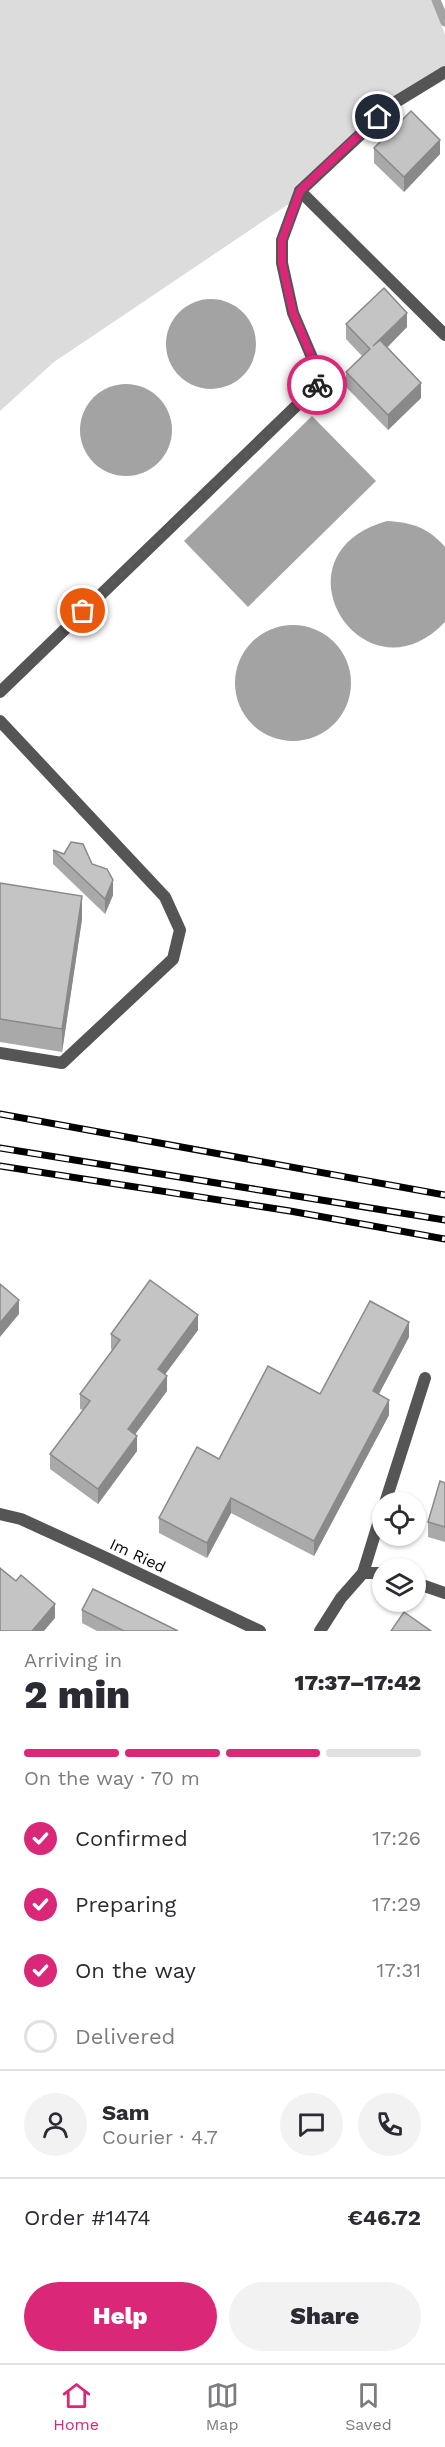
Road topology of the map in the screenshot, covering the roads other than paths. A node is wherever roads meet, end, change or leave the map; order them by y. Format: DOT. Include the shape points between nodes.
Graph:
graph roads {
  1 [pos="445,72"];
  2 [pos="300,191"];
  3 [pos="445,335"];
  4 [pos="0,693"];
  5 [pos="0,721"];
  6 [pos="0,1053"];
  7 [pos="426,1378"];
  8 [pos="389,1492"];
  9 [pos="0,1514"];
  10 [pos="372,1544"];
  11 [pos="363,1573"];
  12 [pos="372,1573"];
  13 [pos="426,1586"];
  14 [pos="445,1593"];
  15 [pos="260,1631"];
  16 [pos="320,1631"];
  1 -- 2 [label="street" via="394,103"];
  2 -- 3 [label="street"];
  2 -- 4 [label="street" via="282,240 282,263 293,313 322,381"];
  5 -- 6 [label="street" via="165,897 180,930 173,959 62,1063"];
  7 -- 8 [label="street"];
  9 -- 15 [label="street, Im Ried" via="102,1556"];
  10 -- 11 [label="street"];
  11 -- 12 [label="street"];
  11 -- 16 [label="street"];
  13 -- 14 [label="street"];
}
